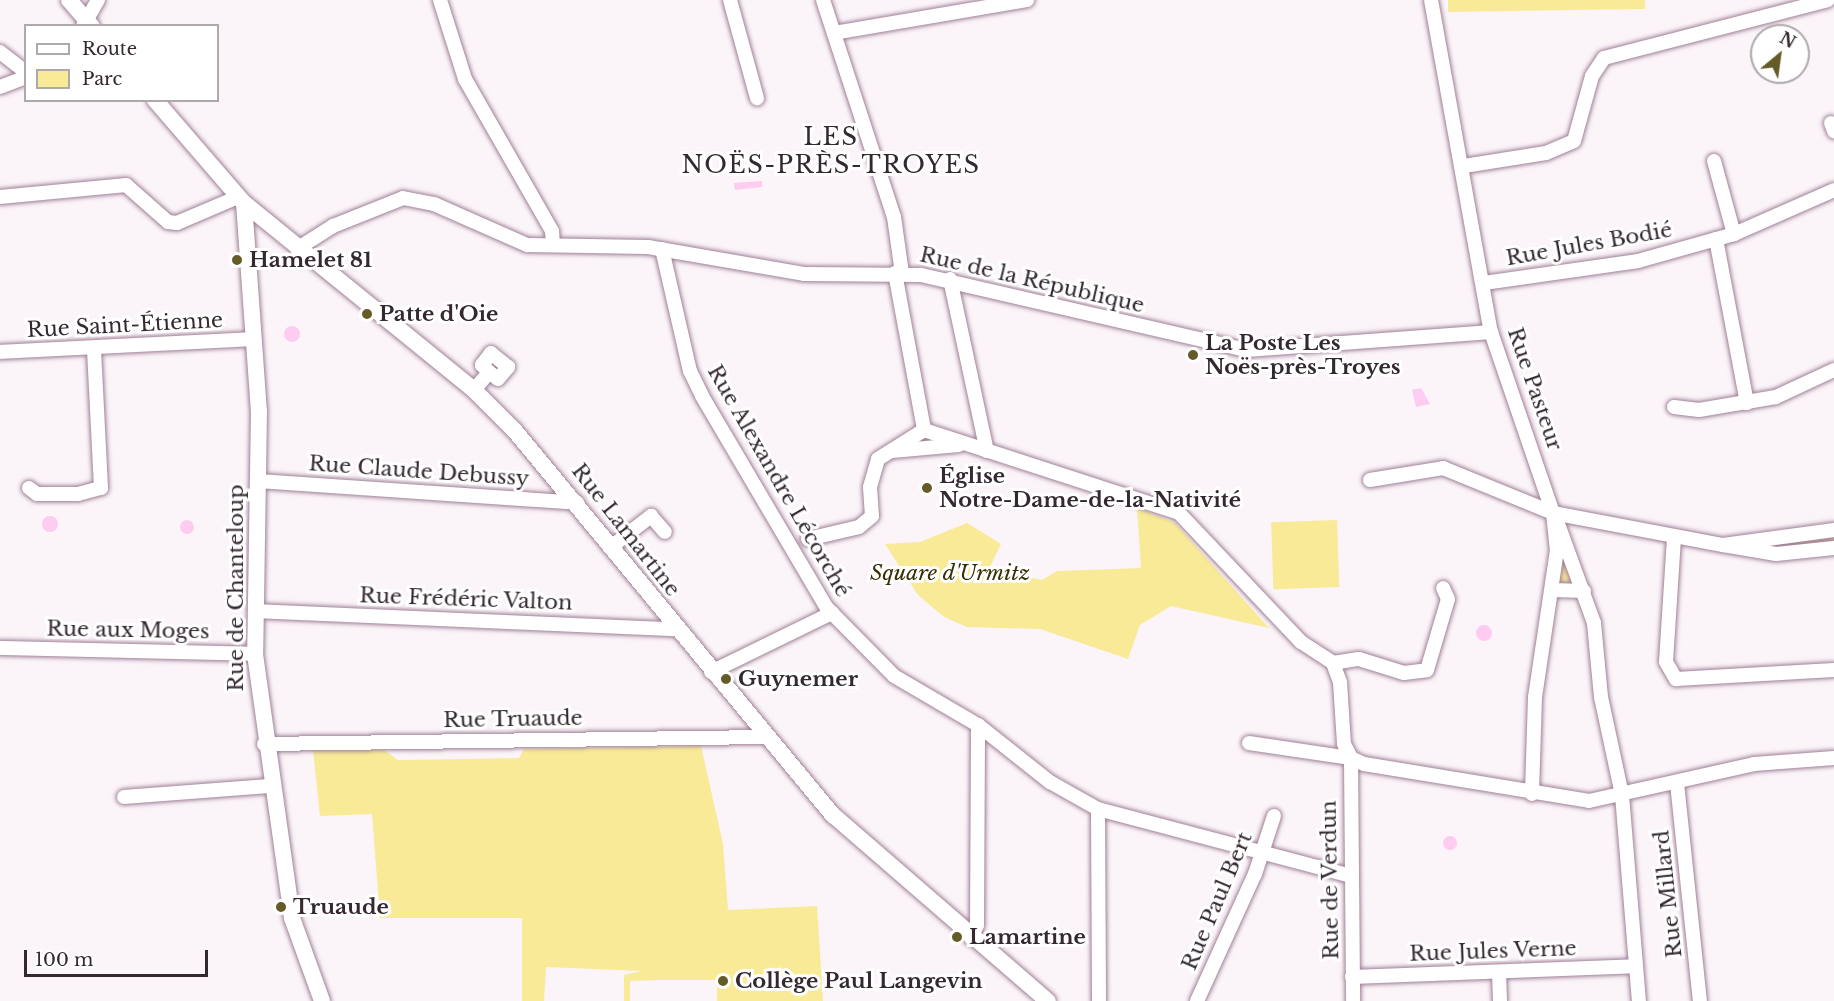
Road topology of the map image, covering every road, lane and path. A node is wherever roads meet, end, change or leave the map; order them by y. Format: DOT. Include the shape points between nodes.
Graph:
graph roads {
  1 [pos="69,0"];
  2 [pos="98,0"];
  3 [pos="440,0"];
  4 [pos="730,0"];
  5 [pos="823,0"];
  6 [pos="1027,0"];
  7 [pos="1431,0"];
  8 [pos="1828,0"];
  9 [pos="88,24"];
  10 [pos="834,33"];
  11 [pos="0,52"];
  12 [pos="24,70"];
  13 [pos="24,78"];
  14 [pos="0,87"];
  15 [pos="757,98"];
  16 [pos="157,102"];
  17 [pos="1714,161"];
  18 [pos="1464,166"];
  19 [pos="1834,190"];
  20 [pos="0,197"];
  21 [pos="241,200"];
  22 [pos="1734,234"];
  23 [pos="1716,240"];
  24 [pos="553,244"];
  25 [pos="297,249"];
  26 [pos="662,249"];
  27 [pos="899,273"];
  28 [pos="950,279"];
  29 [pos="1484,283"];
  30 [pos="1491,332"];
  31 [pos="253,339"];
  32 [pos="94,348"];
  33 [pos="0,352"];
  34 [pos="1834,370"];
  35 [pos="489,372"];
  36 [pos="474,390"];
  37 [pos="1747,403"];
  38 [pos="1674,407"];
  39 [pos="928,433"];
  40 [pos="963,444"];
  41 [pos="890,451"];
  42 [pos="924,451"];
  43 [pos="987,451"];
  44 [pos="1370,480"];
  45 [pos="258,481"];
  46 [pos="29,488"];
  47 [pos="577,503"];
  48 [pos="1553,513"];
  49 [pos="1834,530"];
  50 [pos="666,532"];
  51 [pos="1674,538"];
  52 [pos="808,539"];
  53 [pos="1723,544"];
  54 [pos="611,547"];
  55 [pos="1834,548"];
  56 [pos="1443,588"];
  57 [pos="1553,590"];
  58 [pos="1584,591"];
  59 [pos="255,611"];
  60 [pos="831,613"];
  61 [pos="675,629"];
  62 [pos="0,648"];
  63 [pos="255,654"];
  64 [pos="1333,663"];
  65 [pos="1834,670"];
  66 [pos="711,672"];
  67 [pos="978,725"];
  68 [pos="763,737"];
  69 [pos="1249,743"];
  70 [pos="264,744"];
  71 [pos="1350,758"];
  72 [pos="1834,758"];
  73 [pos="1677,783"];
  74 [pos="269,786"];
  75 [pos="1532,794"];
  76 [pos="1622,795"];
  77 [pos="124,797"];
  78 [pos="1098,809"];
  79 [pos="1274,816"];
  80 [pos="1263,854"];
  81 [pos="1347,875"];
  82 [pos="971,938"];
  83 [pos="1635,966"];
  84 [pos="1499,972"];
  85 [pos="1352,977"];
  86 [pos="322,1001"];
  87 [pos="1048,1001"];
  88 [pos="1099,1001"];
  89 [pos="1197,1001"];
  90 [pos="1353,1001"];
  91 [pos="1500,1001"];
  92 [pos="1639,1001"];
  93 [pos="1700,1001"];
  1 -- 9 [label="street"];
  2 -- 9 [label="street"];
  3 -- 24 [label="street" via="465,80 552,231"];
  4 -- 15 [label="street"];
  5 -- 10 [label="street"];
  6 -- 10 [label="street"];
  7 -- 18 [label="street, Rue Pasteur"];
  8 -- 18 [label="street" via="1604,58 1592,76 1574,141 1546,153"];
  10 -- 27 [label="street" via="894,217"];
  11 -- 12 [label="street"];
  13 -- 14 [label="street"];
  16 -- 21 [label="street, Rue Lamartine"];
  17 -- 22 [label="street"];
  18 -- 29 [label="street, Rue Pasteur"];
  19 -- 22 [label="street, Rue Jules Bodié"];
  20 -- 21 [label="street" via="126,185 168,222 177,223"];
  21 -- 25 [label="street, Rue Lamartine"];
  21 -- 31 [label="street, Rue de Chanteloup"];
  22 -- 23 [label="street, Rue Jules Bodié"];
  23 -- 29 [label="street, Rue Jules Bodié" via="1638,261"];
  23 -- 37 [label="street"];
  24 -- 25 [label="street, Rue de la République" via="509,241 434,204 403,198 333,226"];
  24 -- 26 [label="street, Rue de la République"];
  25 -- 36 [label="street, Rue Lamartine"];
  26 -- 27 [label="street, Rue de la République" via="804,274"];
  26 -- 60 [label="street, Rue Alexandre Lécorché" via="694,379"];
  27 -- 28 [label="street, Rue de la République"];
  27 -- 39 [label="street"];
  28 -- 30 [label="street, Rue de la République" via="1247,350"];
  28 -- 43 [label="street"];
  29 -- 30 [label="street, Rue Pasteur"];
  30 -- 48 [label="street, Rue Pasteur"];
  31 -- 32 [label="street, Rue Saint-Étienne"];
  31 -- 45 [label="street, Rue de Chanteloup"];
  32 -- 33 [label="street, Rue Saint-Étienne"];
  32 -- 46 [label="street" via="101,488 78,494 37,494"];
  34 -- 37 [label="street" via="1776,397"];
  35 -- 36 [label="street"];
  36 -- 47 [label="street, Rue Lamartine"];
  37 -- 38 [label="street"];
  39 -- 40 [label="street"];
  39 -- 41 [label="street"];
  39 -- 42 [label="street"];
  40 -- 42 [label="street"];
  40 -- 43 [label="street"];
  41 -- 42 [label="street"];
  41 -- 52 [label="street" via="878,459 873,473 872,516 859,527"];
  43 -- 64 [label="street" via="1179,513 1301,642"];
  44 -- 48 [label="street" via="1443,468"];
  45 -- 47 [label="street, Rue Claude Debussy"];
  45 -- 59 [label="street, Rue de Chanteloup"];
  47 -- 54 [label="street, Rue Lamartine"];
  48 -- 51 [label="street"];
  48 -- 57 [label="street, Rue Pasteur"];
  48 -- 58 [label="street"];
  49 -- 53 [label="street"];
  50 -- 54 [label="street" via="651,516"];
  51 -- 53 [label="street"];
  51 -- 65 [label="street" via="1666,662 1676,679"];
  53 -- 55 [label="street" via="1776,554"];
  54 -- 61 [label="street, Rue Lamartine"];
  56 -- 64 [label="street" via="1448,599 1427,670 1404,673 1343,658"];
  57 -- 58 [label="street"];
  57 -- 75 [label="street, Rue Pasteur" via="1534,698"];
  58 -- 76 [label="street"];
  59 -- 61 [label="street, Rue Frédéric Valton"];
  59 -- 63 [label="street, Rue de Chanteloup"];
  60 -- 66 [label="street"];
  60 -- 67 [label="street, Rue Alexandre Lécorché" via="894,676"];
  61 -- 66 [label="street, Rue Lamartine"];
  62 -- 63 [label="street, Rue aux Moges"];
  63 -- 70 [label="street, Rue de Chanteloup"];
  64 -- 71 [label="street" via="1340,682 1340,733"];
  66 -- 68 [label="street, Rue Lamartine"];
  67 -- 78 [label="street, Rue Alexandre Lécorché" via="1050,782"];
  67 -- 82 [label="street" via="977,925"];
  68 -- 70 [label="street, Rue Truaude"];
  68 -- 82 [label="street, Rue Lamartine" via="863,845"];
  69 -- 71 [label="street"];
  70 -- 74 [label="street, Rue de Chanteloup"];
  71 -- 75 [label="street"];
  71 -- 81 [label="street, Rue de Verdun"];
  72 -- 73 [label="street" via="1754,764"];
  73 -- 76 [label="street"];
  73 -- 93 [label="street, Rue Millard"];
  74 -- 77 [label="street"];
  74 -- 86 [label="street, Rue de Chanteloup" via="292,918"];
  75 -- 76 [label="street" via="1589,801"];
  76 -- 83 [label="street"];
  78 -- 80 [label="street, Rue Alexandre Lécorché"];
  78 -- 88 [label="street"];
  79 -- 80 [label="street, Rue Paul Bert"];
  80 -- 81 [label="street, Rue Alexandre Lécorché"];
  80 -- 89 [label="street, Rue Paul Bert"];
  81 -- 85 [label="street, Rue de Verdun"];
  82 -- 87 [label="street, Rue Lamartine"];
  83 -- 84 [label="street, Rue Jules Verne"];
  83 -- 92 [label="street"];
  84 -- 85 [label="street, Rue Jules Verne"];
  84 -- 91 [label="street"];
  85 -- 90 [label="street, Rue de Verdun"];
}
